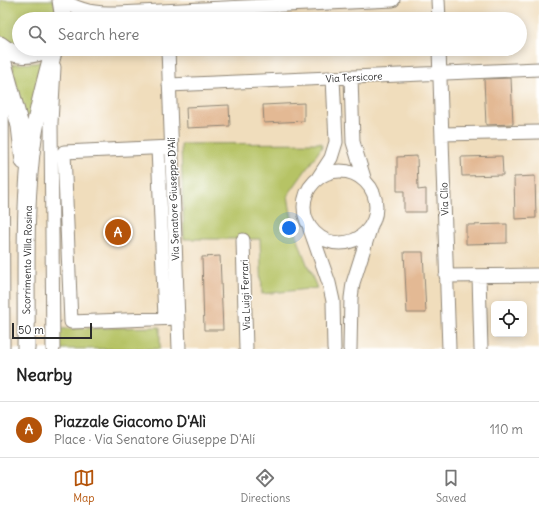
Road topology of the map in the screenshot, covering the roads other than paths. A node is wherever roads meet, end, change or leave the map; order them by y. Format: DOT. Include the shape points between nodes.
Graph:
graph roads {
  1 [pos="61,0"];
  2 [pos="392,0"];
  3 [pos="438,0"];
  4 [pos="347,1"];
  5 [pos="364,1"];
  6 [pos="63,12"];
  7 [pos="91,12"];
  8 [pos="205,12"];
  9 [pos="439,12"];
  10 [pos="1,52"];
  11 [pos="12,53"];
  12 [pos="53,56"];
  13 [pos="55,56"];
  14 [pos="168,56"];
  15 [pos="440,56"];
  16 [pos="539,69"];
  17 [pos="440,73"];
  18 [pos="351,77"];
  19 [pos="333,78"];
  20 [pos="169,85"];
  21 [pos="539,132"];
  22 [pos="442,134"];
  23 [pos="171,147"];
  24 [pos="158,148"];
  25 [pos="318,178"];
  26 [pos="365,181"];
  27 [pos="28,195"];
  28 [pos="306,220"];
  29 [pos="371,224"];
  30 [pos="243,240"];
  31 [pos="539,275"];
  32 [pos="446,276"];
  33 [pos="479,276"];
  34 [pos="165,318"];
  35 [pos="178,318"];
  36 [pos="52,348"];
  37 [pos="4,349"];
  38 [pos="26,349"];
  39 [pos="179,349"];
  40 [pos="246,349"];
  41 [pos="334,349"];
  42 [pos="350,349"];
  43 [pos="448,349"];
  44 [pos="481,349"];
  1 -- 6 [label="main road"];
  1 -- 7 [label="street" via="77,9"];
  2 -- 5 [label="street"];
  3 -- 9 [label="street"];
  4 -- 5 [label="street"];
  4 -- 8 [label="street"];
  10 -- 11 [label="main road"];
  10 -- 27 [label="main road, Scorrimento Villa Rosina" via="20,126"];
  10 -- 37 [label="street"];
  12 -- 27 [label="main road, Scorrimento Villa Rosina" via="38,109"];
  13 -- 36 [label="street" via="52,123"];
  14 -- 20 [label="street, Via Senatore Giuseppe D'Alí"];
  15 -- 17 [label="street, Via Clio"];
  16 -- 17 [label="street, Via Tersicore"];
  17 -- 18 [label="street, Via Tersicore"];
  17 -- 22 [label="street, Via Clio"];
  18 -- 19 [label="street, Via Tersicore"];
  18 -- 26 [label="street" via="353,142"];
  19 -- 20 [label="street, Via Tersicore"];
  19 -- 25 [label="street" via="336,142 331,158"];
  20 -- 23 [label="street, Via Senatore Giuseppe D'Alí"];
  21 -- 22 [label="street"];
  22 -- 32 [label="street, Via Clio"];
  23 -- 24 [label="street"];
  23 -- 35 [label="street, Via Senatore Giuseppe D'Alí"];
  24 -- 34 [label="street"];
  24 -- 34 [label="street" via="64,152 71,322"];
  25 -- 26 [label="street" via="329,172 342,171 355,174"];
  25 -- 28 [label="street" via="305,197"];
  26 -- 29 [label="street" via="372,190 376,202"];
  27 -- 38 [label="main road, Scorrimento Villa Rosina"];
  28 -- 29 [label="street" via="321,238 338,242 355,240"];
  28 -- 41 [label="street" via="333,301"];
  29 -- 42 [label="street" via="353,283 350,304"];
  30 -- 40 [label="street, Via Luigi Ferrari"];
  31 -- 33 [label="street"];
  32 -- 33 [label="street"];
  32 -- 43 [label="street, Via Clio"];
  33 -- 44 [label="street"];
  34 -- 35 [label="street"];
  35 -- 39 [label="street, Via Senatore Giuseppe D'Alí"];
}
